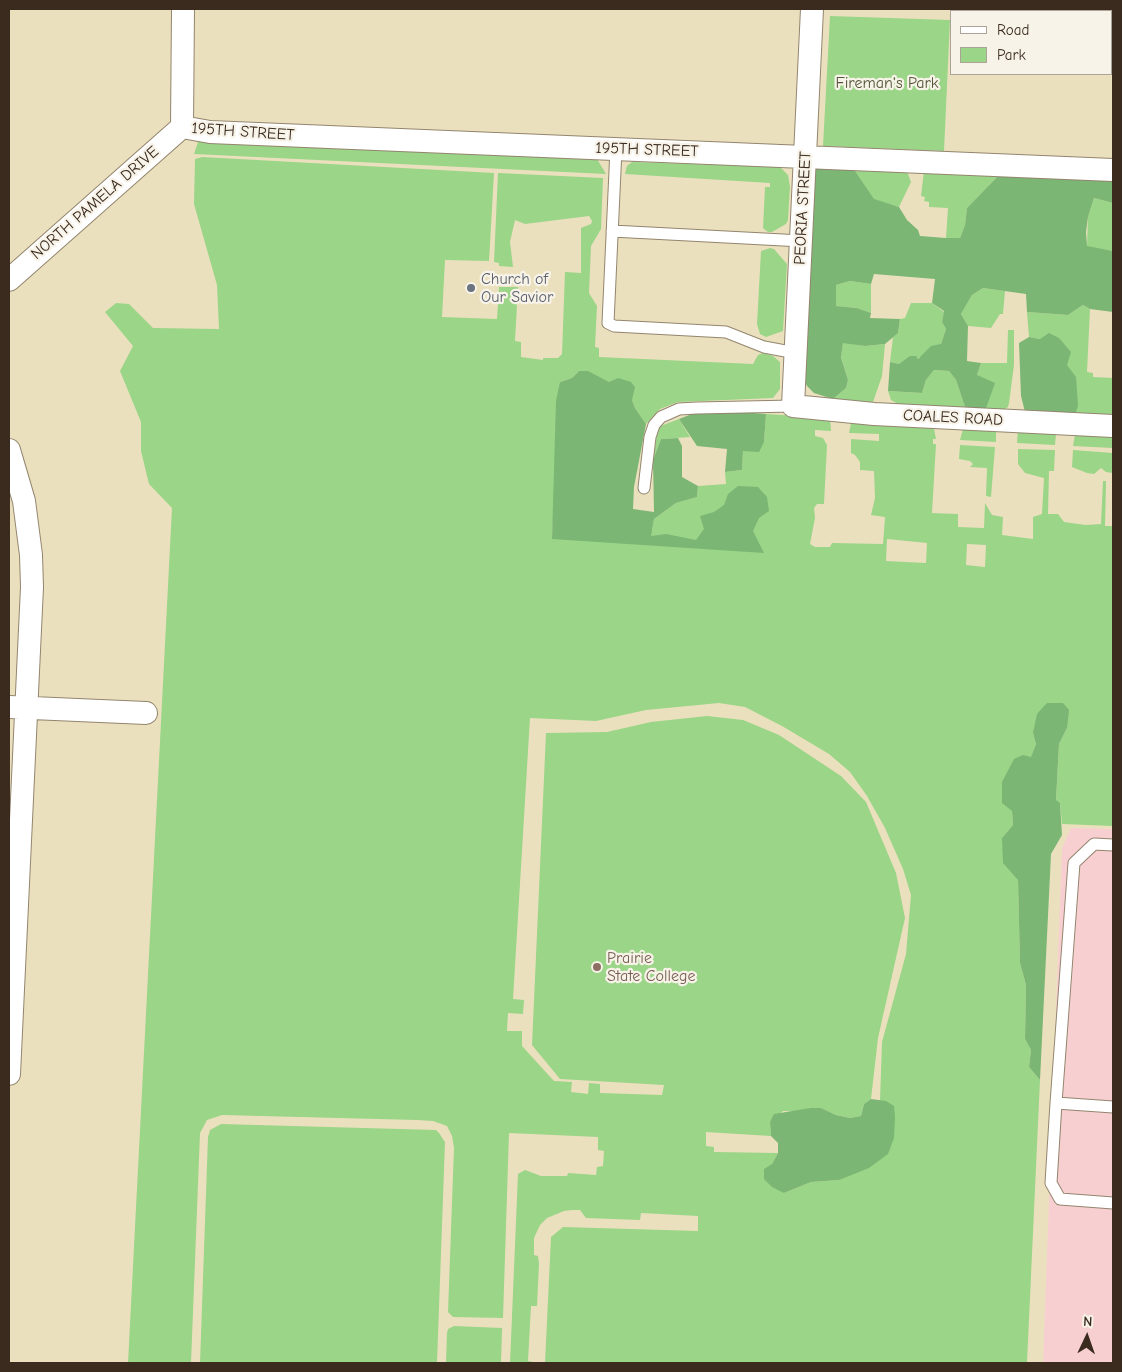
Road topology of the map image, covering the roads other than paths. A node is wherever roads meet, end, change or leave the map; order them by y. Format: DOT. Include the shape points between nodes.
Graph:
graph roads {
  1 [pos="183,9"];
  2 [pos="812,9"];
  3 [pos="182,127"];
  4 [pos="616,149"];
  5 [pos="806,157"];
  6 [pos="1113,170"];
  7 [pos="612,231"];
  8 [pos="802,241"];
  9 [pos="9,280"];
  10 [pos="796,353"];
  11 [pos="793,406"];
  12 [pos="1113,426"];
  13 [pos="9,450"];
  14 [pos="644,488"];
  15 [pos="18,707"];
  16 [pos="146,713"];
  17 [pos="1113,845"];
  18 [pos="9,1074"];
  19 [pos="1056,1103"];
  20 [pos="1113,1107"];
  21 [pos="1113,1203"];
  1 -- 3 [label="street"];
  2 -- 5 [label="street, PEORIA STREET"];
  3 -- 4 [label="street, 195TH STREET" via="210,132"];
  3 -- 9 [label="street, NORTH PAMELA DRIVE"];
  4 -- 5 [label="street, 195TH STREET"];
  4 -- 7 [label="lane"];
  5 -- 6 [label="street, 195TH STREET"];
  5 -- 8 [label="street, PEORIA STREET"];
  7 -- 8 [label="lane"];
  7 -- 10 [label="lane" via="608,323 614,326 726,332"];
  8 -- 10 [label="street, PEORIA STREET"];
  10 -- 11 [label="street, PEORIA STREET"];
  11 -- 12 [label="street, COALES ROAD" via="874,414"];
  11 -- 14 [label="lane" via="688,408 661,417 650,437"];
  13 -- 15 [label="street" via="24,501 31,555"];
  15 -- 16 [label="street"];
  15 -- 18 [label="street"];
  17 -- 19 [label="lane" via="1094,844 1074,863"];
  19 -- 20 [label="lane"];
  19 -- 21 [label="lane" via="1051,1183 1060,1199"];
}
